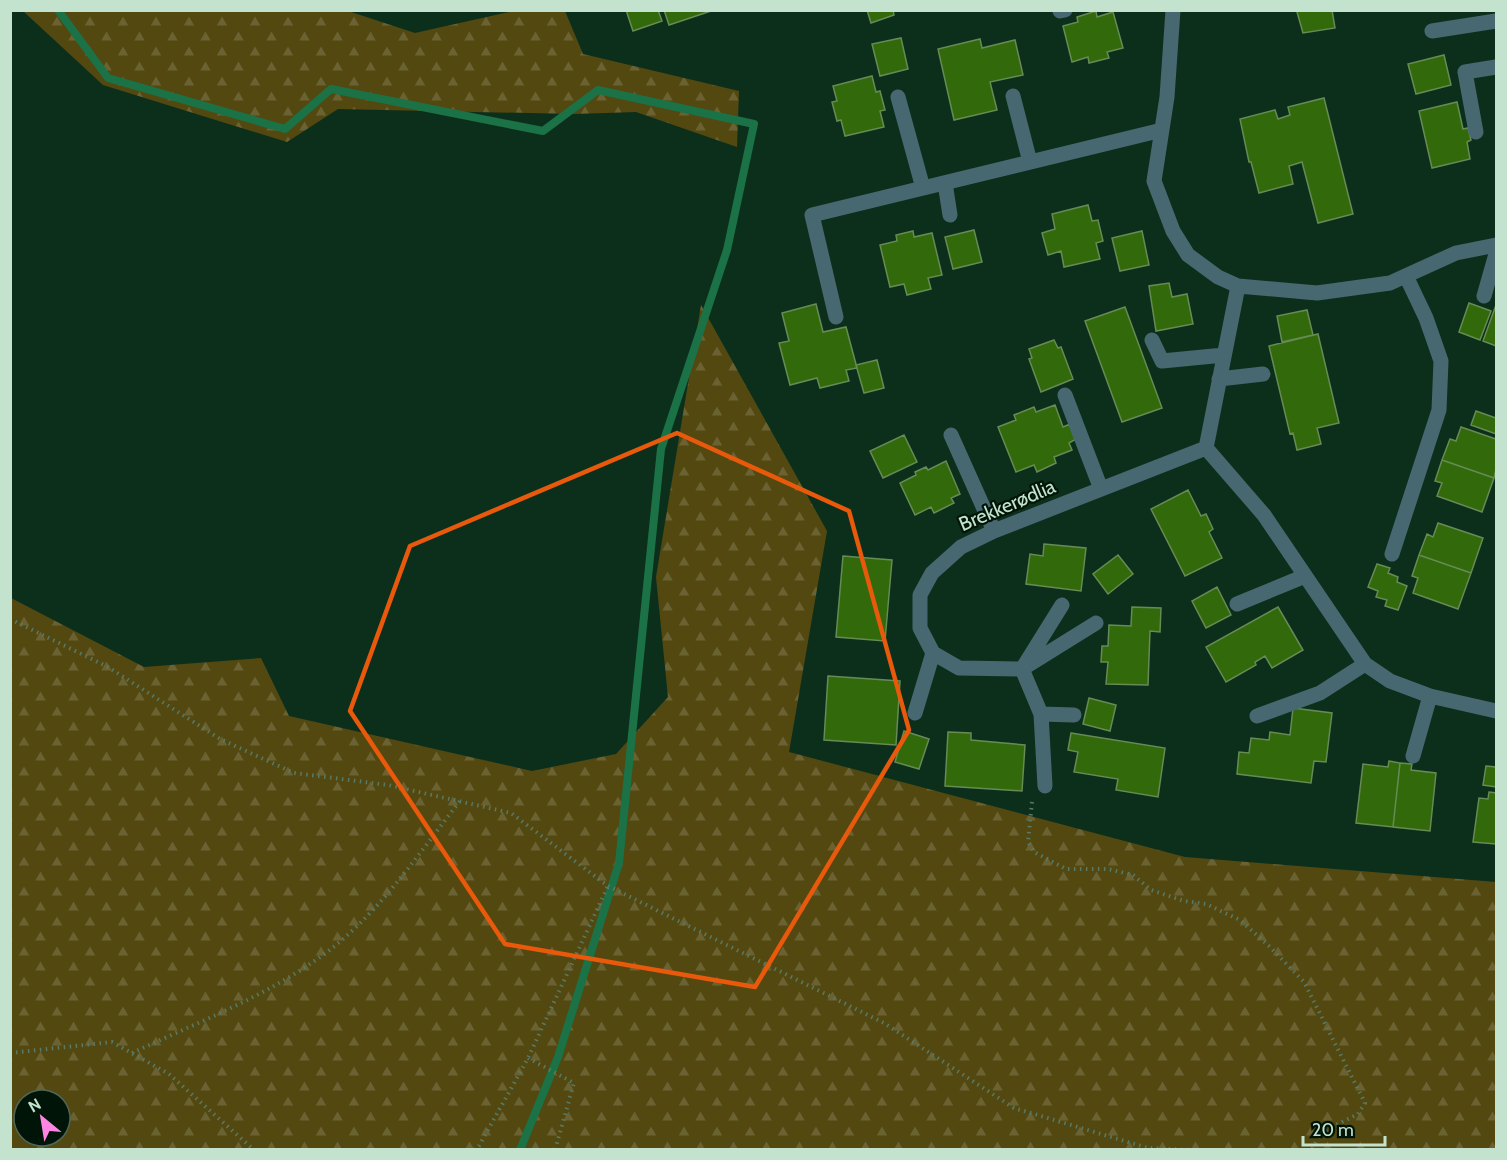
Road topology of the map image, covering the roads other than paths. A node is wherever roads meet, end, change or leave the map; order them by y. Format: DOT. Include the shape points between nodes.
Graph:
graph roads {
  1 [pos="1173,10"];
  2 [pos="1497,21"];
  3 [pos="1432,30"];
  4 [pos="1497,67"];
  5 [pos="1013,96"];
  6 [pos="898,97"];
  7 [pos="1162,130"];
  8 [pos="1476,132"];
  9 [pos="1030,162"];
  10 [pos="945,183"];
  11 [pos="923,188"];
  12 [pos="950,215"];
  13 [pos="1497,245"];
  14 [pos="1497,254"];
  15 [pos="1406,276"];
  16 [pos="1238,286"];
  17 [pos="1484,296"];
  18 [pos="836,317"];
  19 [pos="1152,340"];
  20 [pos="1224,355"];
  21 [pos="1263,375"];
  22 [pos="1219,379"];
  23 [pos="1065,395"];
  24 [pos="951,435"];
  25 [pos="1206,448"];
  26 [pos="1101,489"];
  27 [pos="994,531"];
  28 [pos="1392,554"];
  29 [pos="1305,576"];
  30 [pos="1237,604"];
  31 [pos="1062,605"];
  32 [pos="1096,623"];
  33 [pos="933,653"];
  34 [pos="1365,664"];
  35 [pos="1022,669"];
  36 [pos="1430,696"];
  37 [pos="1497,711"];
  38 [pos="915,713"];
  39 [pos="1041,714"];
  40 [pos="1074,715"];
  41 [pos="1257,716"];
  42 [pos="1413,756"];
  43 [pos="1045,786"];
  1 -- 7 [label="street"];
  2 -- 3 [label="street"];
  4 -- 8 [label="street" via="1465,72"];
  5 -- 9 [label="street"];
  6 -- 11 [label="street"];
  7 -- 9 [label="street"];
  7 -- 16 [label="street" via="1154,181 1173,231 1188,255"];
  9 -- 10 [label="street"];
  10 -- 11 [label="street"];
  10 -- 12 [label="street"];
  11 -- 18 [label="street" via="812,215"];
  13 -- 15 [label="street" via="1456,254"];
  14 -- 17 [label="street"];
  15 -- 16 [label="street" via="1390,283 1317,293"];
  15 -- 28 [label="street" via="1441,361 1439,410"];
  16 -- 20 [label="street"];
  19 -- 20 [label="street" via="1162,361"];
  20 -- 22 [label="street"];
  21 -- 22 [label="street"];
  22 -- 25 [label="street"];
  23 -- 26 [label="street"];
  24 -- 27 [label="street"];
  25 -- 26 [label="street, Brekkerødlia"];
  25 -- 29 [label="street" via="1264,515"];
  26 -- 27 [label="street, Brekkerødlia"];
  27 -- 33 [label="street, Brekkerødlia" via="961,547 932,573 920,595 920,628"];
  29 -- 30 [label="street"];
  29 -- 34 [label="street"];
  31 -- 35 [label="street"];
  32 -- 35 [label="street"];
  33 -- 35 [label="street" via="958,668"];
  33 -- 38 [label="street"];
  34 -- 36 [label="street" via="1390,681"];
  34 -- 41 [label="street" via="1320,693"];
  35 -- 39 [label="street"];
  36 -- 37 [label="street"];
  36 -- 42 [label="street"];
  39 -- 40 [label="street"];
  39 -- 43 [label="street"];
}
